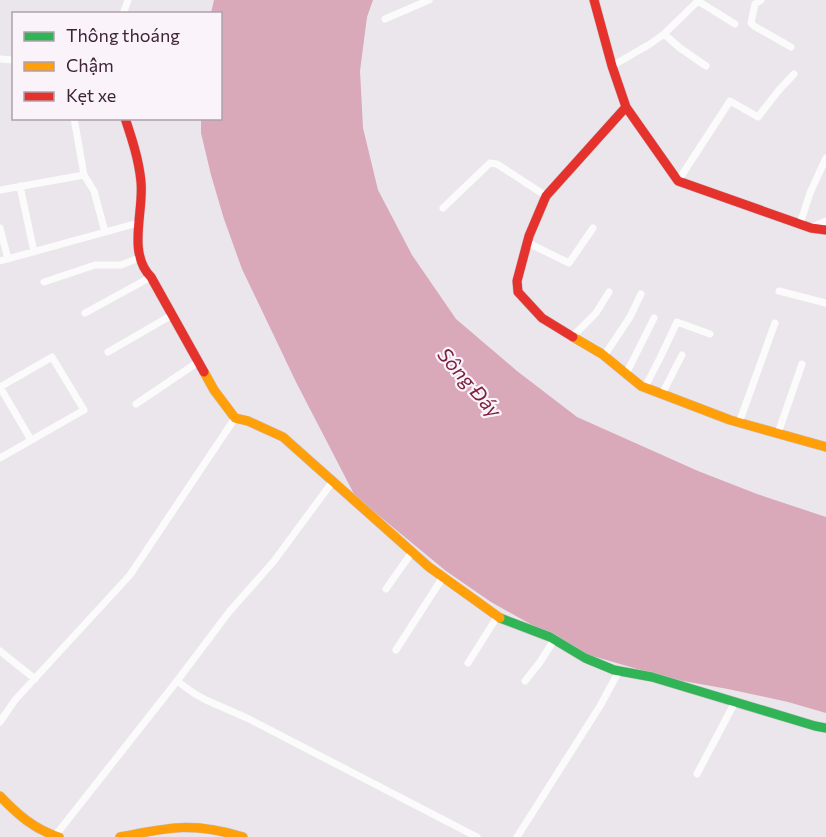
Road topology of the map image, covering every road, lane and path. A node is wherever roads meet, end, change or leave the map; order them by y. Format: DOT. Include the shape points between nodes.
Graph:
graph roads {
  1 [pos="429,0"];
  2 [pos="594,0"];
  3 [pos="698,0"];
  4 [pos="756,1"];
  5 [pos="385,19"];
  6 [pos="735,24"];
  7 [pos="663,34"];
  8 [pos="791,47"];
  9 [pos="612,66"];
  10 [pos="706,66"];
  11 [pos="794,74"];
  12 [pos="626,107"];
  13 [pos="74,120"];
  14 [pos="126,120"];
  15 [pos="826,158"];
  16 [pos="84,175"];
  17 [pos="678,181"];
  18 [pos="20,186"];
  19 [pos="0,190"];
  20 [pos="546,196"];
  21 [pos="443,208"];
  22 [pos="826,221"];
  23 [pos="138,223"];
  24 [pos="800,224"];
  25 [pos="0,228"];
  26 [pos="593,228"];
  27 [pos="811,228"];
  28 [pos="826,230"];
  29 [pos="105,232"];
  30 [pos="528,243"];
  31 [pos="34,252"];
  32 [pos="140,258"];
  33 [pos="4,260"];
  34 [pos="151,277"];
  35 [pos="44,282"];
  36 [pos="779,291"];
  37 [pos="609,292"];
  38 [pos="640,294"];
  39 [pos="826,303"];
  40 [pos="86,313"];
  41 [pos="172,315"];
  42 [pos="654,318"];
  43 [pos="775,323"];
  44 [pos="710,334"];
  45 [pos="573,336"];
  46 [pos="108,352"];
  47 [pos="682,355"];
  48 [pos="604,356"];
  49 [pos="198,362"];
  50 [pos="802,364"];
  51 [pos="626,374"];
  52 [pos="0,387"];
  53 [pos="645,387"];
  54 [pos="662,394"];
  55 [pos="136,404"];
  56 [pos="235,418"];
  57 [pos="740,423"];
  58 [pos="778,433"];
  59 [pos="31,440"];
  60 [pos="826,447"];
  61 [pos="0,458"];
  62 [pos="333,481"];
  63 [pos="412,552"];
  64 [pos="443,577"];
  65 [pos="386,589"];
  66 [pos="497,617"];
  67 [pos="554,640"];
  68 [pos="396,650"];
  69 [pos="0,651"];
  70 [pos="468,663"];
  71 [pos="619,671"];
  72 [pos="35,680"];
  73 [pos="177,681"];
  74 [pos="525,681"];
  75 [pos="735,702"];
  76 [pos="0,722"];
  77 [pos="826,728"];
  78 [pos="697,774"];
  79 [pos="0,796"];
  80 [pos="57,837"];
  81 [pos="120,837"];
  82 [pos="243,837"];
  83 [pos="477,837"];
  84 [pos="517,837"];
  1 -- 5 [label="street"];
  2 -- 9 [label="street"];
  3 -- 6 [label="street"];
  3 -- 7 [label="street"];
  4 -- 8 [label="street" via="751,23"];
  7 -- 9 [label="street"];
  7 -- 10 [label="street"];
  9 -- 12 [label="street"];
  11 -- 17 [label="street" via="758,117 730,101"];
  12 -- 17 [label="street"];
  12 -- 20 [label="street"];
  13 -- 16 [label="street"];
  14 -- 23 [label="street" via="142,184"];
  15 -- 24 [label="street"];
  16 -- 18 [label="street"];
  16 -- 29 [label="street" via="94,191"];
  17 -- 24 [label="street"];
  18 -- 19 [label="street"];
  18 -- 31 [label="street"];
  20 -- 21 [label="street" via="490,162"];
  20 -- 30 [label="street"];
  22 -- 27 [label="street"];
  23 -- 29 [label="street"];
  23 -- 32 [label="street"];
  24 -- 27 [label="street"];
  25 -- 33 [label="street"];
  26 -- 30 [label="street" via="569,263"];
  27 -- 28 [label="street"];
  29 -- 31 [label="street"];
  30 -- 45 [label="street" via="517,281 518,292 542,318"];
  31 -- 33 [label="street"];
  32 -- 34 [label="street"];
  32 -- 35 [label="street" via="121,265 95,265"];
  34 -- 40 [label="street"];
  34 -- 41 [label="street"];
  36 -- 39 [label="street"];
  37 -- 45 [label="street" via="596,313"];
  38 -- 48 [label="street" via="629,319"];
  41 -- 46 [label="street"];
  41 -- 49 [label="street"];
  42 -- 51 [label="street"];
  43 -- 57 [label="street"];
  44 -- 53 [label="street" via="677,322"];
  45 -- 48 [label="street"];
  47 -- 54 [label="street"];
  48 -- 51 [label="street"];
  49 -- 55 [label="street"];
  49 -- 56 [label="street"];
  50 -- 58 [label="street"];
  51 -- 53 [label="street"];
  52 -- 59 [label="street"];
  52 -- 59 [label="street" via="52,357 84,410"];
  53 -- 54 [label="street"];
  54 -- 57 [label="street"];
  56 -- 62 [label="street" via="280,435"];
  56 -- 72 [label="street" via="130,575"];
  57 -- 58 [label="street"];
  58 -- 60 [label="street"];
  59 -- 61 [label="street"];
  62 -- 63 [label="street"];
  62 -- 73 [label="street"];
  63 -- 64 [label="street"];
  63 -- 65 [label="street"];
  64 -- 66 [label="street"];
  64 -- 68 [label="street"];
  66 -- 67 [label="street"];
  66 -- 70 [label="street"];
  67 -- 71 [label="street"];
  67 -- 74 [label="street"];
  69 -- 72 [label="street"];
  71 -- 75 [label="street"];
  71 -- 84 [label="street"];
  72 -- 76 [label="street"];
  73 -- 80 [label="street"];
  73 -- 83 [label="street" via="200,697"];
  75 -- 77 [label="street"];
  75 -- 78 [label="street"];
  79 -- 80 [label="street" via="28,823"];
  81 -- 82 [label="street" via="191,826"];
}
